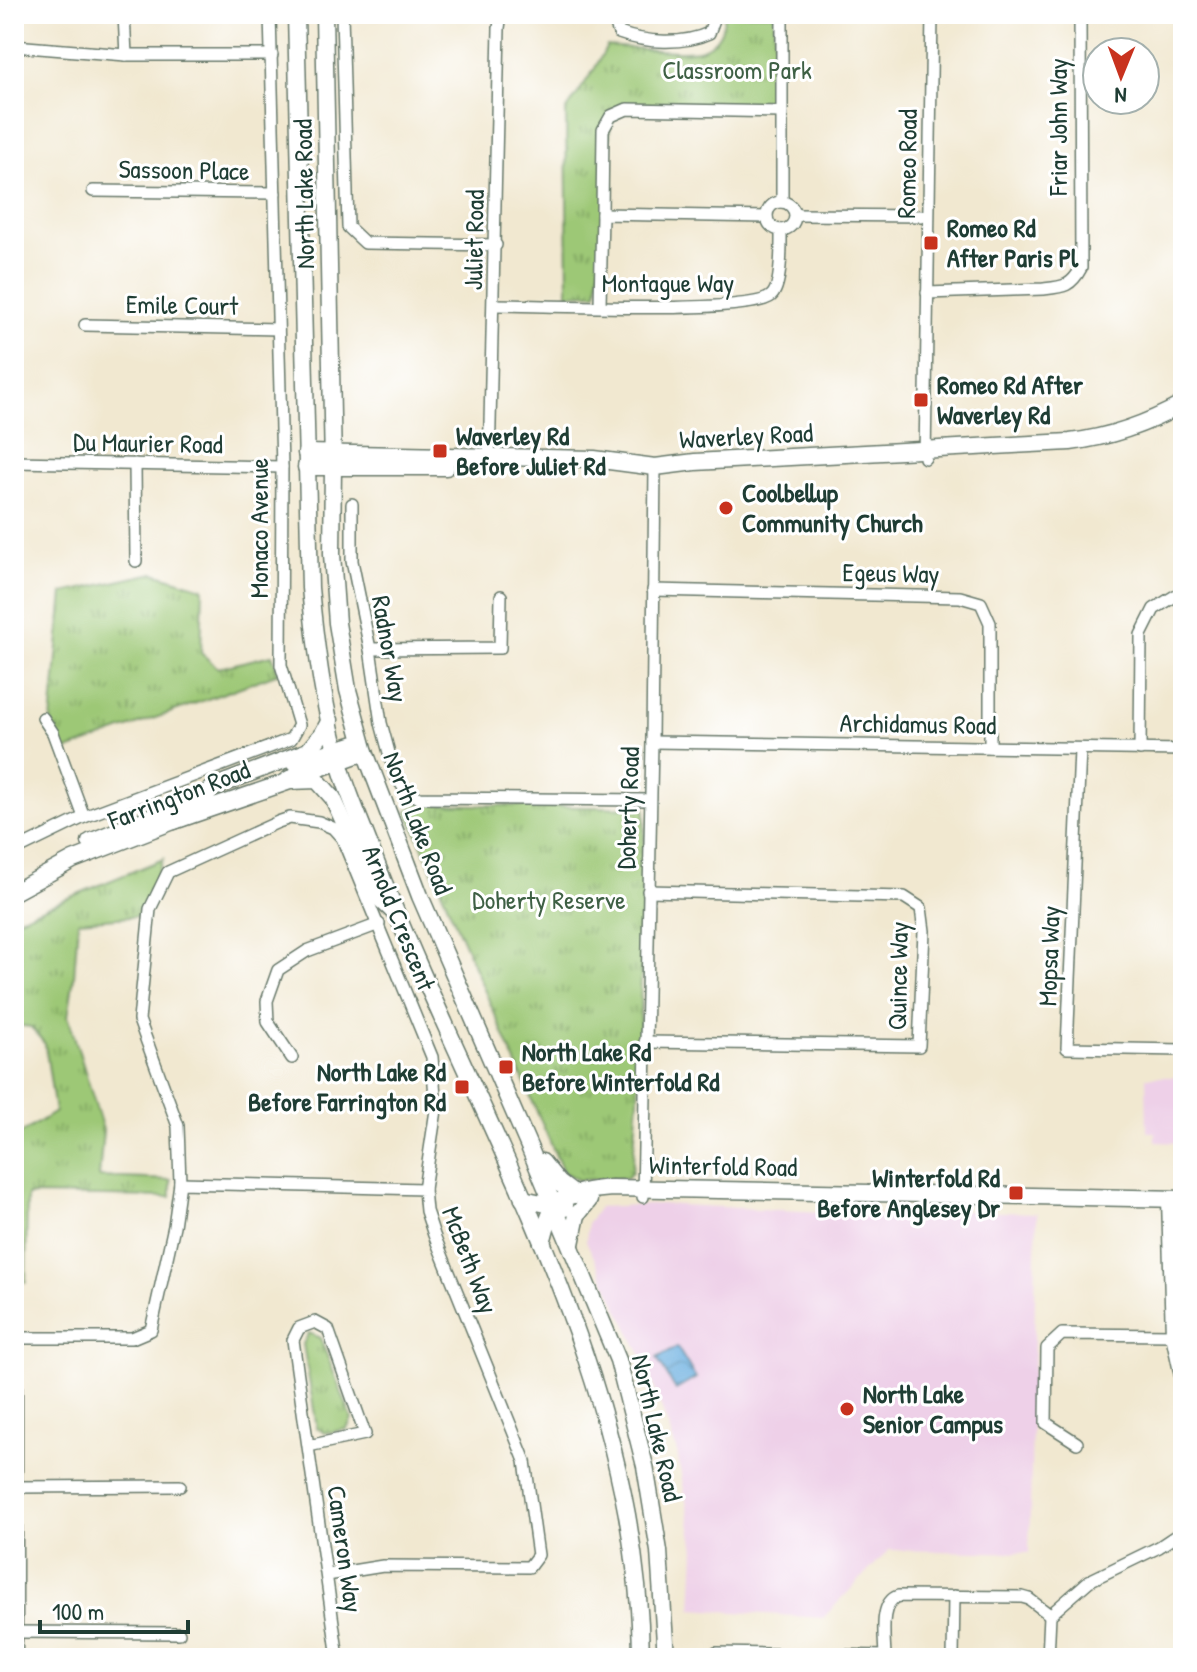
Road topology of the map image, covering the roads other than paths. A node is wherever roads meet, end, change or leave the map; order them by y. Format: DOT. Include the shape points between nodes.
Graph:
graph roads {
  1 [pos="124,14"];
  2 [pos="270,14"];
  3 [pos="296,14"];
  4 [pos="324,14"];
  5 [pos="342,14"];
  6 [pos="501,14"];
  7 [pos="612,14"];
  8 [pos="716,14"];
  9 [pos="782,14"];
  10 [pos="932,14"];
  11 [pos="1080,14"];
  12 [pos="14,46"];
  13 [pos="126,55"];
  14 [pos="272,55"];
  15 [pos="782,112"];
  16 [pos="93,191"];
  17 [pos="275,193"];
  18 [pos="782,202"];
  19 [pos="602,214"];
  20 [pos="796,215"];
  21 [pos="928,216"];
  22 [pos="767,217"];
  23 [pos="781,230"];
  24 [pos="496,245"];
  25 [pos="927,293"];
  26 [pos="494,305"];
  27 [pos="600,305"];
  28 [pos="85,325"];
  29 [pos="278,329"];
  30 [pos="1183,404"];
  31 [pos="1183,412"];
  32 [pos="925,454"];
  33 [pos="306,460"];
  34 [pos="333,460"];
  35 [pos="14,462"];
  36 [pos="490,463"];
  37 [pos="135,464"];
  38 [pos="282,467"];
  39 [pos="654,471"];
  40 [pos="352,504"];
  41 [pos="136,561"];
  42 [pos="653,590"];
  43 [pos="1183,591"];
  44 [pos="501,596"];
  45 [pos="370,649"];
  46 [pos="43,718"];
  47 [pos="330,720"];
  48 [pos="652,742"];
  49 [pos="363,747"];
  50 [pos="990,747"];
  51 [pos="1080,750"];
  52 [pos="1140,750"];
  53 [pos="1183,750"];
  54 [pos="338,755"];
  55 [pos="198,797"];
  56 [pos="650,800"];
  57 [pos="84,817"];
  58 [pos="174,821"];
  59 [pos="14,851"];
  60 [pos="14,881"];
  61 [pos="648,891"];
  62 [pos="14,892"];
  63 [pos="396,914"];
  64 [pos="379,924"];
  65 [pos="645,1042"];
  66 [pos="1183,1050"];
  67 [pos="292,1058"];
  68 [pos="530,1149"];
  69 [pos="180,1183"];
  70 [pos="424,1189"];
  71 [pos="643,1193"];
  72 [pos="582,1197"];
  73 [pos="523,1199"];
  74 [pos="1179,1203"];
  75 [pos="554,1206"];
  76 [pos="542,1242"];
  77 [pos="571,1244"];
  78 [pos="1174,1335"];
  79 [pos="14,1340"];
  80 [pos="1183,1376"];
  81 [pos="1077,1443"];
  82 [pos="308,1446"];
  83 [pos="180,1486"];
  84 [pos="15,1487"];
  85 [pos="1183,1531"];
  86 [pos="327,1575"];
  87 [pos="954,1596"];
  88 [pos="1050,1615"];
  89 [pos="14,1632"];
  90 [pos="179,1633"];
  91 [pos="716,1653"];
  92 [pos="750,1656"];
  93 [pos="824,1656"];
  94 [pos="885,1657"];
  95 [pos="14,1658"];
  96 [pos="338,1658"];
  97 [pos="641,1658"];
  98 [pos="666,1658"];
  99 [pos="953,1658"];
  100 [pos="1048,1658"];
  1 -- 13 [label="street"];
  2 -- 14 [label="street, Monaco Avenue"];
  3 -- 33 [label="main road, North Lake Road"];
  4 -- 34 [label="main road, North Lake Road"];
  5 -- 24 [label="street" via="348,227 365,243"];
  6 -- 24 [label="street, Juliet Road"];
  7 -- 8 [label="street" via="619,33 635,39 693,40 709,33"];
  9 -- 15 [label="street"];
  10 -- 21 [label="street, Romeo Road"];
  11 -- 25 [label="street, Friar John Way" via="1081,268 1075,280 1043,289"];
  12 -- 13 [label="street"];
  13 -- 14 [label="street"];
  14 -- 17 [label="street, Monaco Avenue"];
  15 -- 18 [label="street"];
  15 -- 19 [label="street" via="627,109 611,116 603,130"];
  16 -- 17 [label="street, Sassoon Place"];
  17 -- 29 [label="street, Monaco Avenue"];
  18 -- 20 [label="street"];
  18 -- 22 [label="street" via="771,206"];
  19 -- 22 [label="street"];
  19 -- 27 [label="street"];
  20 -- 21 [label="street"];
  20 -- 23 [label="street" via="792,226"];
  21 -- 25 [label="street, Romeo Road"];
  22 -- 23 [label="street"];
  23 -- 27 [label="street, Montague Way" via="777,286 764,300 719,306"];
  24 -- 26 [label="street, Juliet Road"];
  25 -- 32 [label="street, Romeo Road"];
  26 -- 27 [label="street, Montague Way"];
  26 -- 36 [label="street, Juliet Road"];
  28 -- 29 [label="street, Emile Court"];
  29 -- 38 [label="street, Monaco Avenue"];
  30 -- 32 [label="main road, Waverley Road" via="1138,426 1086,440"];
  31 -- 32 [label="main road, Waverley Road" via="1131,436 1086,448"];
  32 -- 39 [label="main road, Waverley Road"];
  33 -- 34 [label="main road, Waverley Road"];
  33 -- 47 [label="main road, North Lake Road" via="315,638"];
  34 -- 36 [label="main road, Waverley Road"];
  34 -- 49 [label="main road, North Lake Road" via="335,596 344,668"];
  35 -- 37 [label="street, Du Maurier Road"];
  36 -- 39 [label="main road, Waverley Road" via="594,459"];
  37 -- 38 [label="street, Du Maurier Road"];
  37 -- 41 [label="street"];
  38 -- 57 [label="street, Monaco Avenue" via="281,665 299,725 291,739"];
  39 -- 42 [label="street, Doherty Road"];
  40 -- 45 [label="street, Radnor Way" via="352,561"];
  42 -- 48 [label="street, Doherty Road"];
  42 -- 50 [label="street, Egeus Way" via="960,597 981,603 990,623"];
  43 -- 52 [label="street" via="1154,609 1141,635"];
  44 -- 45 [label="street" via="500,648"];
  45 -- 56 [label="street, Radnor Way" via="395,775 419,798"];
  46 -- 57 [label="street"];
  47 -- 54 [label="main road, North Lake Road"];
  47 -- 55 [label="main road" via="308,751"];
  48 -- 50 [label="street, Archidamus Road"];
  48 -- 56 [label="street, Doherty Road"];
  49 -- 54 [label="main road, Farrington Road"];
  49 -- 68 [label="main road, North Lake Road" via="420,896"];
  50 -- 51 [label="street, Archidamus Road"];
  51 -- 52 [label="street, Archidamus Road"];
  51 -- 66 [label="street, Mopsa Way" via="1067,1048"];
  52 -- 53 [label="street, Archidamus Road"];
  54 -- 55 [label="main road, Farrington Road"];
  54 -- 58 [label="main road, Farrington Road"];
  54 -- 63 [label="main road, North Lake Road"];
  55 -- 60 [label="main road, Farrington Road" via="57,856"];
  56 -- 61 [label="street, Doherty Road"];
  57 -- 59 [label="street, Monaco Avenue"];
  58 -- 62 [label="main road, Farrington Road" via="73,860"];
  58 -- 63 [label="main road" via="290,781 317,780 333,798 378,897"];
  61 -- 65 [label="street, Doherty Road"];
  61 -- 65 [label="street, Quince Way" via="904,897 921,908 924,931 919,1046"];
  63 -- 73 [label="main road, North Lake Road"];
  64 -- 67 [label="street" via="307,951 278,970 267,1001 268,1022"];
  64 -- 69 [label="street, Arnold Crescent" via="342,838 319,822 290,818 168,872 150,909 139,1020 178,1126"];
  64 -- 70 [label="street, Arnold Crescent" via="432,1057 436,1110"];
  65 -- 71 [label="street, Doherty Road"];
  68 -- 72 [label="main road" via="559,1183"];
  68 -- 75 [label="main road, North Lake Road"];
  69 -- 70 [label="street, McBeth Way"];
  69 -- 79 [label="street" via="151,1330 132,1338"];
  70 -- 86 [label="street, McBeth Way" via="434,1235 525,1461 538,1555 529,1567 383,1566"];
  71 -- 72 [label="main road, Winterfold Road"];
  71 -- 74 [label="main road, Winterfold Road"];
  72 -- 75 [label="main road, Winterfold Road" via="564,1208"];
  72 -- 77 [label="main road"];
  73 -- 75 [label="main road, Winterfold Road"];
  73 -- 76 [label="main road, North Lake Road"];
  74 -- 78 [label="main road"];
  75 -- 76 [label="main road"];
  75 -- 77 [label="main road, North Lake Road"];
  76 -- 97 [label="main road, North Lake Road" via="587,1359 619,1471 634,1554"];
  77 -- 98 [label="main road, North Lake Road" via="618,1360 645,1466 659,1551"];
  78 -- 80 [label="main road"];
  78 -- 81 [label="street" via="1062,1334 1047,1348 1046,1423"];
  79 -- 84 [label="main road"];
  82 -- 82 [label="street, Cameron Way" via="293,1340 299,1328 315,1322 328,1329 365,1434"];
  82 -- 86 [label="street, Cameron Way"];
  83 -- 84 [label="street"];
  84 -- 89 [label="main road"];
  85 -- 88 [label="street" via="1089,1581"];
  86 -- 96 [label="street, Cameron Way"];
  87 -- 88 [label="street" via="1022,1597"];
  87 -- 94 [label="street" via="892,1597 885,1611"];
  87 -- 99 [label="street"];
  88 -- 100 [label="street"];
  89 -- 90 [label="street"];
  89 -- 95 [label="main road"];
  91 -- 92 [label="street"];
  92 -- 93 [label="street"];
  93 -- 94 [label="street"];
}
